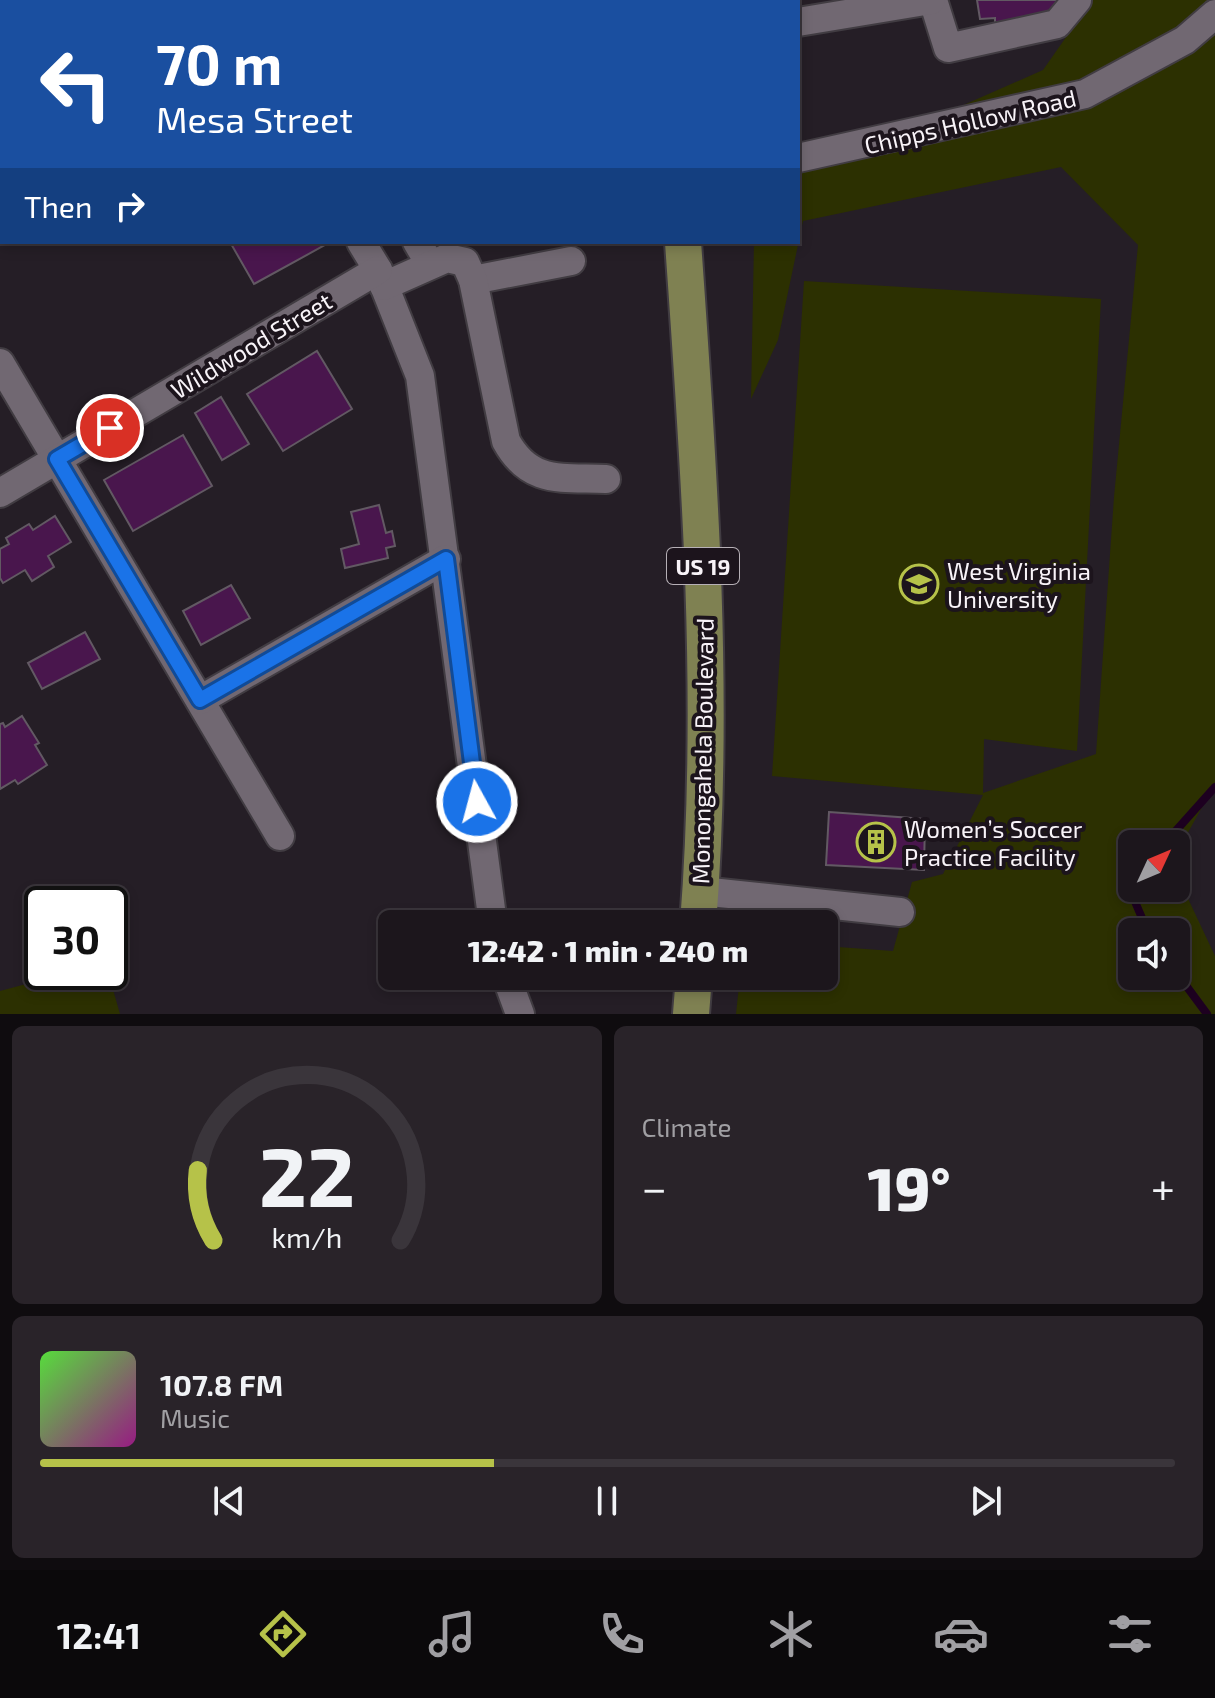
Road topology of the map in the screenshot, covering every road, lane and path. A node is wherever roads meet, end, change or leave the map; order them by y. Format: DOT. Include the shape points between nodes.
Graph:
graph roads {
  1 [pos="932,0"];
  2 [pos="1077,0"];
  3 [pos="1215,14"];
  4 [pos="800,22"];
  5 [pos="800,158"];
  6 [pos="362,244"];
  7 [pos="683,244"];
  8 [pos="434,251"];
  9 [pos="571,261"];
  10 [pos="381,278"];
  11 [pos="473,280"];
  12 [pos="0,363"];
  13 [pos="57,459"];
  14 [pos="606,479"];
  15 [pos="0,493"];
  16 [pos="446,559"];
  17 [pos="200,700"];
  18 [pos="280,836"];
  19 [pos="699,908"];
  20 [pos="491,910"];
  21 [pos="900,912"];
  22 [pos="511,990"];
  23 [pos="693,990"];
  24 [pos="520,1014"];
  25 [pos="691,1014"];
  1 -- 2 [label="street" via="948,48 1057,24"];
  1 -- 4 [label="street"];
  3 -- 5 [label="street, Chipps Hollow Road" via="1185,40 1085,94"];
  6 -- 10 [label="street"];
  7 -- 19 [label="main road, Monongahela Boulevard / US 19" via="703,517"];
  8 -- 10 [label="street, Wildwood Street"];
  8 -- 11 [label="street" via="465,262"];
  9 -- 11 [label="street"];
  10 -- 13 [label="street, Wildwood Street"];
  10 -- 16 [label="street" via="420,376"];
  11 -- 14 [label="street" via="506,441 517,462 550,477"];
  12 -- 13 [label="street"];
  13 -- 15 [label="street, Wildwood Street"];
  13 -- 17 [label="street"];
  16 -- 17 [label="street"];
  16 -- 20 [label="street"];
  17 -- 18 [label="street"];
  19 -- 21 [label="street"];
  22 -- 24 [label="street"];
  23 -- 25 [label="main road"];
}
